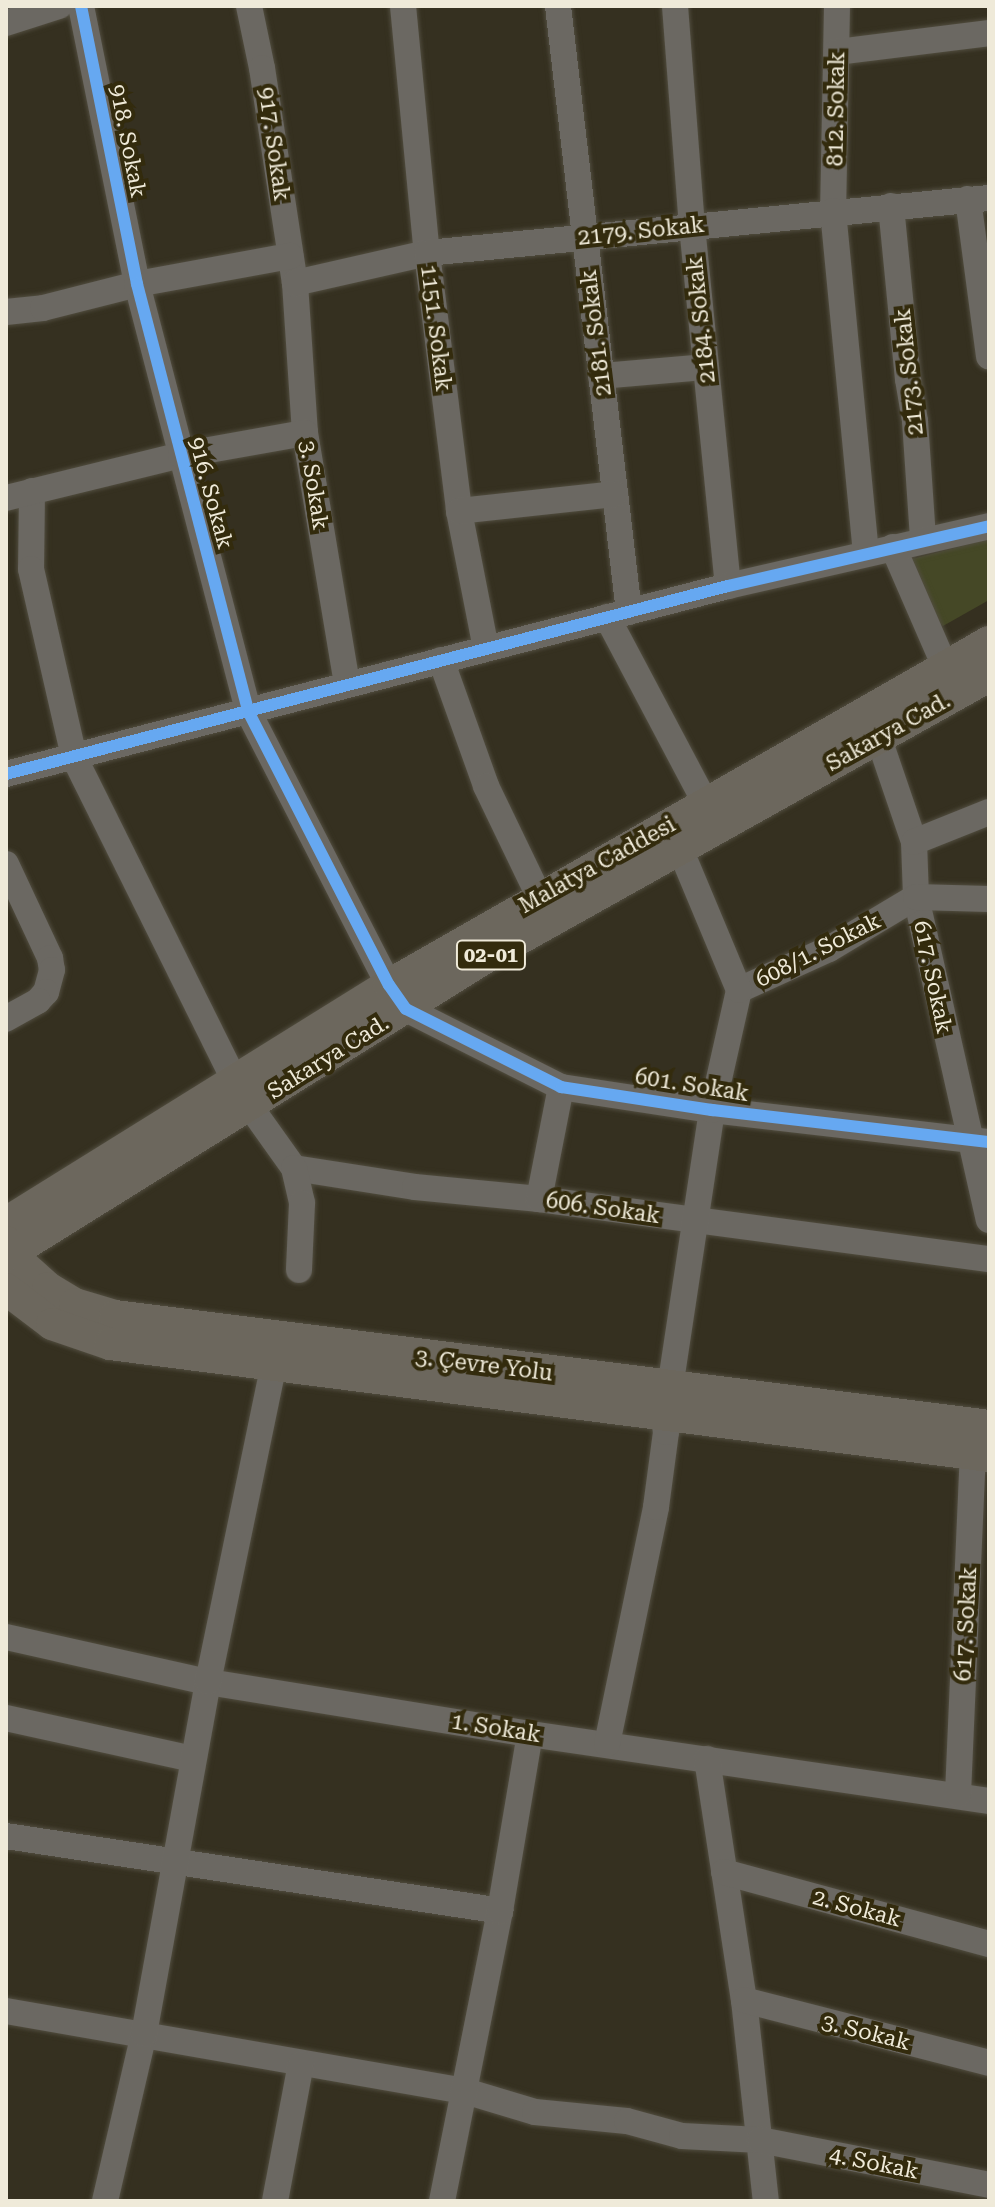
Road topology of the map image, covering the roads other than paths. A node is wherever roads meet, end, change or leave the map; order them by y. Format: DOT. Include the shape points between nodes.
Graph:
graph roads {
  1 [pos="59,6"];
  2 [pos="81,6"];
  3 [pos="249,6"];
  4 [pos="403,6"];
  5 [pos="558,6"];
  6 [pos="675,6"];
  7 [pos="837,6"];
  8 [pos="6,23"];
  9 [pos="989,33"];
  10 [pos="837,52"];
  11 [pos="978,198"];
  12 [pos="891,206"];
  13 [pos="833,211"];
  14 [pos="692,226"];
  15 [pos="585,237"];
  16 [pos="427,253"];
  17 [pos="290,256"];
  18 [pos="295,283"];
  19 [pos="137,284"];
  20 [pos="6,312"];
  21 [pos="989,357"];
  22 [pos="706,367"];
  23 [pos="601,376"];
  24 [pos="305,433"];
  25 [pos="181,455"];
  26 [pos="32,491"];
  27 [pos="615,494"];
  28 [pos="6,498"];
  29 [pos="459,511"];
  30 [pos="989,526"];
  31 [pos="923,539"];
  32 [pos="893,547"];
  33 [pos="866,553"];
  34 [pos="728,586"];
  35 [pos="618,615"];
  36 [pos="989,642"];
  37 [pos="486,648"];
  38 [pos="441,660"];
  39 [pos="946,669"];
  40 [pos="989,676"];
  41 [pos="347,685"];
  42 [pos="248,711"];
  43 [pos="878,736"];
  44 [pos="74,757"];
  45 [pos="6,774"];
  46 [pos="706,804"];
  47 [pos="989,812"];
  48 [pos="914,842"];
  49 [pos="680,849"];
  50 [pos="6,864"];
  51 [pos="539,896"];
  52 [pos="916,897"];
  53 [pos="989,899"];
  54 [pos="739,990"];
  55 [pos="397,997"];
  56 [pos="6,1019"];
  57 [pos="561,1087"];
  58 [pos="242,1093"];
  59 [pos="712,1110"];
  60 [pos="980,1141"];
  61 [pos="294,1168"];
  62 [pos="539,1199"];
  63 [pos="989,1220"];
  64 [pos="695,1221"];
  65 [pos="8,1243"];
  66 [pos="989,1259"];
  67 [pos="299,1270"];
  68 [pos="6,1289"];
  69 [pos="6,1323"];
  70 [pos="86,1338"];
  71 [pos="273,1367"];
  72 [pos="666,1402"];
  73 [pos="989,1426"];
  74 [pos="981,1455"];
  75 [pos="6,1637"];
  76 [pos="208,1682"];
  77 [pos="6,1718"];
  78 [pos="530,1734"];
  79 [pos="607,1744"];
  80 [pos="193,1759"];
  81 [pos="707,1759"];
  82 [pos="958,1794"];
  83 [pos="989,1801"];
  84 [pos="6,1836"];
  85 [pos="174,1861"];
  86 [pos="724,1872"];
  87 [pos="500,1911"];
  88 [pos="989,1944"];
  89 [pos="744,2000"];
  90 [pos="6,2011"];
  91 [pos="144,2034"];
  92 [pos="989,2063"];
  93 [pos="301,2064"];
  94 [pos="465,2091"];
  95 [pos="760,2140"];
  96 [pos="989,2185"];
  97 [pos="105,2201"];
  98 [pos="275,2201"];
  99 [pos="442,2201"];
  100 [pos="766,2201"];
  1 -- 8 [label="street"];
  2 -- 19 [label="street, 918. Sokak"];
  3 -- 17 [label="street, 917. Sokak"];
  4 -- 16 [label="street, 1151. Sokak"];
  5 -- 15 [label="street, 2181. Sokak"];
  6 -- 14 [label="street, 2184. Sokak"];
  7 -- 10 [label="street, 812. Sokak"];
  9 -- 10 [label="street"];
  10 -- 13 [label="street, 812. Sokak"];
  11 -- 12 [label="street, 2179. Sokak"];
  11 -- 21 [label="street"];
  12 -- 13 [label="street, 2179. Sokak"];
  12 -- 31 [label="street, 2173. Sokak"];
  13 -- 14 [label="street, 2179. Sokak"];
  13 -- 33 [label="street, 812. Sokak"];
  14 -- 15 [label="street, 2179. Sokak"];
  14 -- 22 [label="street, 2184. Sokak"];
  15 -- 16 [label="street, 2179. Sokak"];
  15 -- 23 [label="street, 2181. Sokak"];
  16 -- 18 [label="street, 2179. Sokak"];
  16 -- 29 [label="street, 1151. Sokak"];
  17 -- 18 [label="street, 917. Sokak"];
  17 -- 19 [label="street"];
  18 -- 24 [label="street, 3. Sokak"];
  19 -- 20 [label="street"];
  19 -- 25 [label="street, 916. Sokak"];
  22 -- 23 [label="street"];
  22 -- 34 [label="street, 2184. Sokak"];
  23 -- 27 [label="street, 2181. Sokak"];
  24 -- 25 [label="street"];
  24 -- 41 [label="street, 3. Sokak"];
  25 -- 26 [label="street"];
  25 -- 42 [label="street, 916. Sokak"];
  26 -- 28 [label="street"];
  26 -- 44 [label="street" via="31,569"];
  27 -- 29 [label="street"];
  27 -- 35 [label="street, 2181. Sokak"];
  29 -- 37 [label="street, 1151. Sokak"];
  30 -- 31 [label="street"];
  31 -- 32 [label="street"];
  32 -- 33 [label="street"];
  32 -- 39 [label="street"];
  33 -- 34 [label="street"];
  34 -- 35 [label="street"];
  35 -- 37 [label="street"];
  35 -- 46 [label="street"];
  36 -- 39 [label="main road, Malatya Caddesi"];
  37 -- 38 [label="street"];
  38 -- 41 [label="street"];
  38 -- 51 [label="street" via="486,786"];
  39 -- 46 [label="main road, Malatya Caddesi"];
  40 -- 43 [label="main road, Sakarya Cad. / 02-01"];
  41 -- 42 [label="street"];
  42 -- 44 [label="street"];
  42 -- 55 [label="street, 916. Sokak"];
  43 -- 48 [label="street, 617. Sokak"];
  43 -- 49 [label="main road, Sakarya Cad. / 02-01"];
  44 -- 45 [label="street"];
  44 -- 58 [label="street"];
  46 -- 51 [label="main road, Malatya Caddesi"];
  47 -- 48 [label="street"];
  48 -- 52 [label="street, 617. Sokak"];
  49 -- 54 [label="street"];
  49 -- 55 [label="main road, Sakarya Cad. / 02-01" via="483,959"];
  50 -- 56 [label="street" via="52,970 38,1001"];
  51 -- 55 [label="main road, Malatya Caddesi"];
  52 -- 53 [label="street"];
  52 -- 54 [label="street, 608/1. Sokak" via="829,949"];
  52 -- 60 [label="street, 617. Sokak"];
  54 -- 59 [label="street"];
  55 -- 57 [label="street, 601. Sokak"];
  55 -- 58 [label="main road, Sakarya Cad. / 02-01"];
  57 -- 59 [label="street, 601. Sokak"];
  57 -- 62 [label="street"];
  58 -- 61 [label="street"];
  58 -- 65 [label="main road, Sakarya Cad. / 02-01"];
  59 -- 60 [label="street, 601. Sokak"];
  59 -- 64 [label="street"];
  60 -- 63 [label="street, 617. Sokak"];
  61 -- 62 [label="street, 606. Sokak"];
  61 -- 67 [label="street" via="302,1203"];
  62 -- 64 [label="street, 606. Sokak"];
  64 -- 66 [label="street, 606. Sokak"];
  64 -- 72 [label="street"];
  65 -- 72 [label="main road, 3. Çevre Yolu" via="32,1275 57,1294 115,1316"];
  68 -- 70 [label="main road, 3. Çevre Yolu" via="42,1318"];
  69 -- 70 [label="main road"];
  70 -- 71 [label="main road, 3. Çevre Yolu"];
  71 -- 72 [label="main road, 3. Çevre Yolu"];
  71 -- 76 [label="street"];
  72 -- 73 [label="main road, 3. Çevre Yolu"];
  72 -- 74 [label="main road, 3. Çevre Yolu"];
  72 -- 79 [label="street" via="656,1507"];
  74 -- 82 [label="street, 617. Sokak"];
  75 -- 76 [label="street, 1. Sokak"];
  76 -- 78 [label="street, 1. Sokak"];
  76 -- 80 [label="street"];
  77 -- 80 [label="street"];
  78 -- 79 [label="street, 1. Sokak"];
  78 -- 87 [label="street"];
  79 -- 81 [label="street, 1. Sokak"];
  80 -- 85 [label="street"];
  81 -- 82 [label="street, 1. Sokak"];
  81 -- 86 [label="street"];
  82 -- 83 [label="street, 1. Sokak"];
  84 -- 85 [label="street"];
  85 -- 87 [label="street"];
  85 -- 91 [label="street"];
  86 -- 88 [label="street, 2. Sokak"];
  86 -- 89 [label="street"];
  87 -- 94 [label="street"];
  89 -- 92 [label="street, 3. Sokak"];
  89 -- 95 [label="street"];
  90 -- 91 [label="street, 4. Sokak"];
  91 -- 93 [label="street, 4. Sokak"];
  91 -- 97 [label="street"];
  93 -- 94 [label="street, 4. Sokak"];
  93 -- 98 [label="street"];
  94 -- 95 [label="street, 4. Sokak" via="552,2115 616,2119 682,2136"];
  94 -- 99 [label="street"];
  95 -- 96 [label="street, 4. Sokak"];
  95 -- 100 [label="street"];
}
